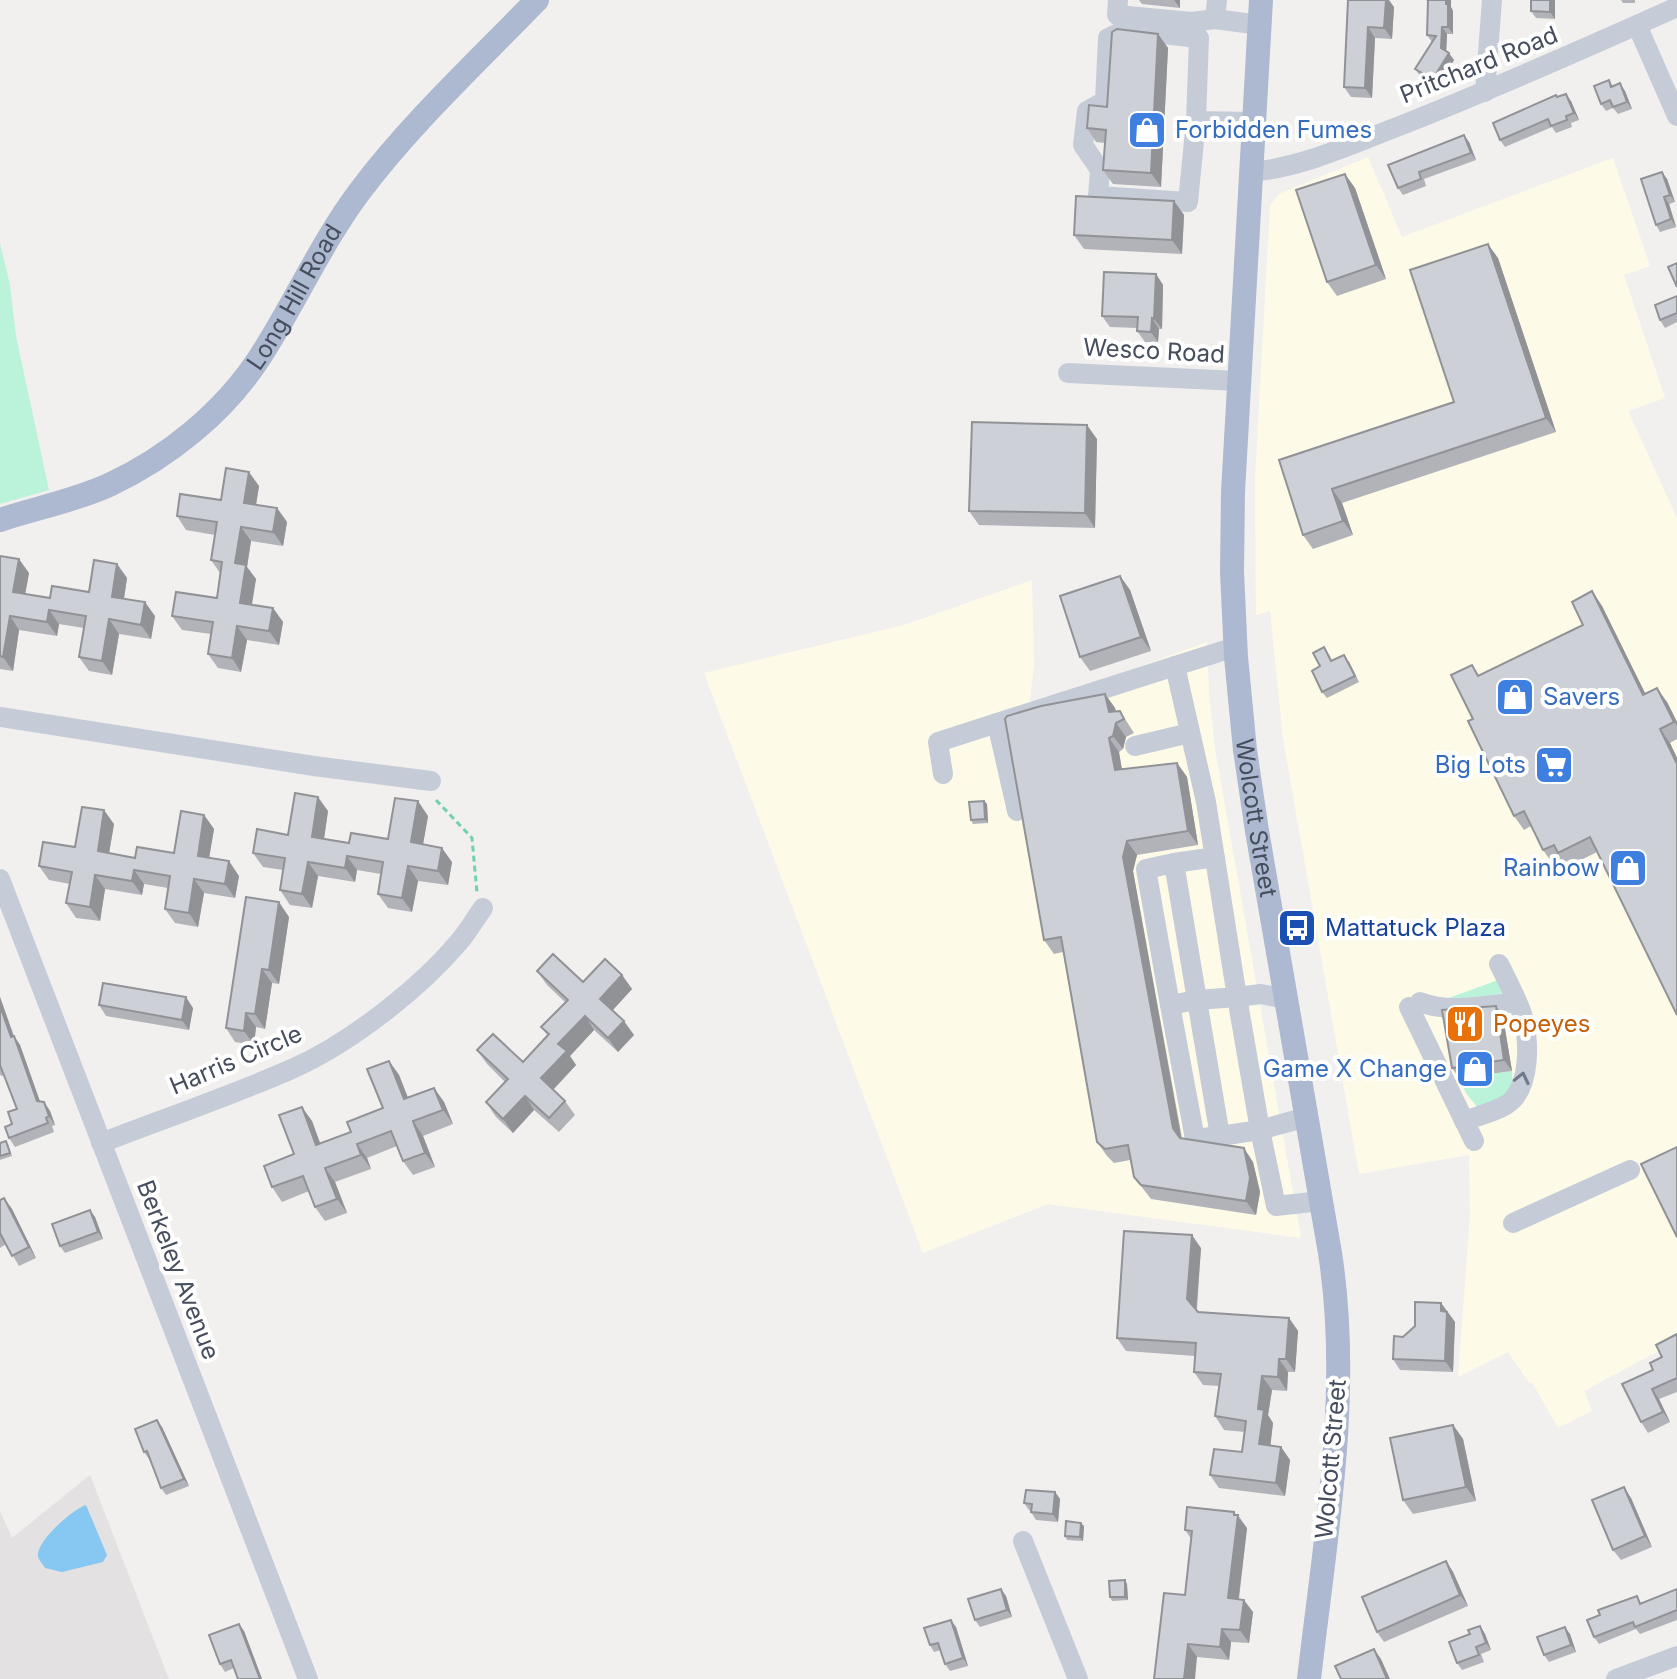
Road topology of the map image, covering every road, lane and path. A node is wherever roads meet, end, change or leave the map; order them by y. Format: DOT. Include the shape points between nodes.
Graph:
graph roads {
  1 [pos="537,0"];
  2 [pos="1118,0"];
  3 [pos="1261,0"];
  4 [pos="1492,0"];
  5 [pos="1677,7"];
  6 [pos="1216,9"];
  7 [pos="1260,25"];
  8 [pos="1637,25"];
  9 [pos="1485,92"];
  10 [pos="1677,116"];
  11 [pos="1196,121"];
  12 [pos="1254,122"];
  13 [pos="1251,172"];
  14 [pos="1068,373"];
  15 [pos="1238,381"];
  16 [pos="0,520"];
  17 [pos="1235,647"];
  18 [pos="1175,666"];
  19 [pos="0,717"];
  20 [pos="997,723"];
  21 [pos="1190,733"];
  22 [pos="1135,746"];
  23 [pos="943,774"];
  24 [pos="431,781"];
  25 [pos="1017,811"];
  26 [pos="1215,857"];
  27 [pos="1174,863"];
  28 [pos="0,879"];
  29 [pos="483,908"];
  30 [pos="1499,964"];
  31 [pos="1237,997"];
  32 [pos="1286,999"];
  33 [pos="1197,1000"];
  34 [pos="1517,1002"];
  35 [pos="1170,1005"];
  36 [pos="1307,1117"];
  37 [pos="1464,1121"];
  38 [pos="1260,1130"];
  39 [pos="1220,1136"];
  40 [pos="1474,1141"];
  41 [pos="101,1143"];
  42 [pos="1630,1170"];
  43 [pos="1321,1201"];
  44 [pos="1513,1223"];
  45 [pos="1023,1541"];
  46 [pos="1677,1656"];
  47 [pos="1627,1677"];
  48 [pos="308,1679"];
  49 [pos="1078,1679"];
  50 [pos="1309,1679"];
  1 -- 16 [label="main road, Long Hill Road" via="374,173 259,358 223,402 183,440 130,474 75,498"];
  2 -- 6 [label="street" via="1117,15 1192,22"];
  3 -- 7 [label="main road, Wolcott Street"];
  4 -- 9 [label="street"];
  5 -- 8 [label="street, Pritchard Road"];
  6 -- 7 [label="street"];
  7 -- 12 [label="main road, Wolcott Street"];
  8 -- 9 [label="street, Pritchard Road"];
  8 -- 10 [label="street"];
  9 -- 13 [label="street, Pritchard Road" via="1284,169"];
  11 -- 11 [label="street" via="1199,38 1125,30 1108,38 1105,101 1087,111 1083,145 1100,170 1098,196 1188,202"];
  11 -- 12 [label="street"];
  12 -- 13 [label="main road, Wolcott Street"];
  13 -- 15 [label="main road, Wolcott Street"];
  14 -- 15 [label="street, Wesco Road"];
  15 -- 17 [label="main road, Wolcott Street" via="1232,536"];
  17 -- 18 [label="street"];
  17 -- 32 [label="main road, Wolcott Street" via="1245,750"];
  18 -- 20 [label="street"];
  18 -- 21 [label="street"];
  19 -- 24 [label="street"];
  20 -- 23 [label="street" via="938,742"];
  20 -- 25 [label="street"];
  21 -- 22 [label="street"];
  21 -- 26 [label="street"];
  24 -- 29 [label="path" via="434,799 472,838 475,888"];
  26 -- 27 [label="street"];
  26 -- 31 [label="street"];
  27 -- 33 [label="street"];
  27 -- 35 [label="street" via="1146,869"];
  28 -- 41 [label="street, Berkeley Avenue"];
  29 -- 41 [label="street, Harris Circle" via="422,979 346,1038 296,1067"];
  30 -- 34 [label="street"];
  31 -- 32 [label="street"];
  31 -- 33 [label="street"];
  31 -- 38 [label="street"];
  32 -- 36 [label="main road, Wolcott Street"];
  33 -- 35 [label="street"];
  33 -- 39 [label="street"];
  37 -- 34 [label="street, one-way" via="1507,1104 1519,1093 1526,1073 1525,1025"];
  34 -- 37 [label="street" via="1447,1008 1414,1004"];
  35 -- 39 [label="street" via="1195,1139"];
  36 -- 38 [label="street"];
  36 -- 43 [label="main road, Wolcott Street"];
  37 -- 40 [label="street"];
  38 -- 39 [label="street"];
  38 -- 43 [label="street" via="1276,1206"];
  41 -- 48 [label="street, Berkeley Avenue"];
  42 -- 44 [label="street"];
  43 -- 50 [label="main road, Wolcott Street" via="1337,1303 1339,1391"];
  45 -- 49 [label="street"];
  46 -- 47 [label="street"];
}
